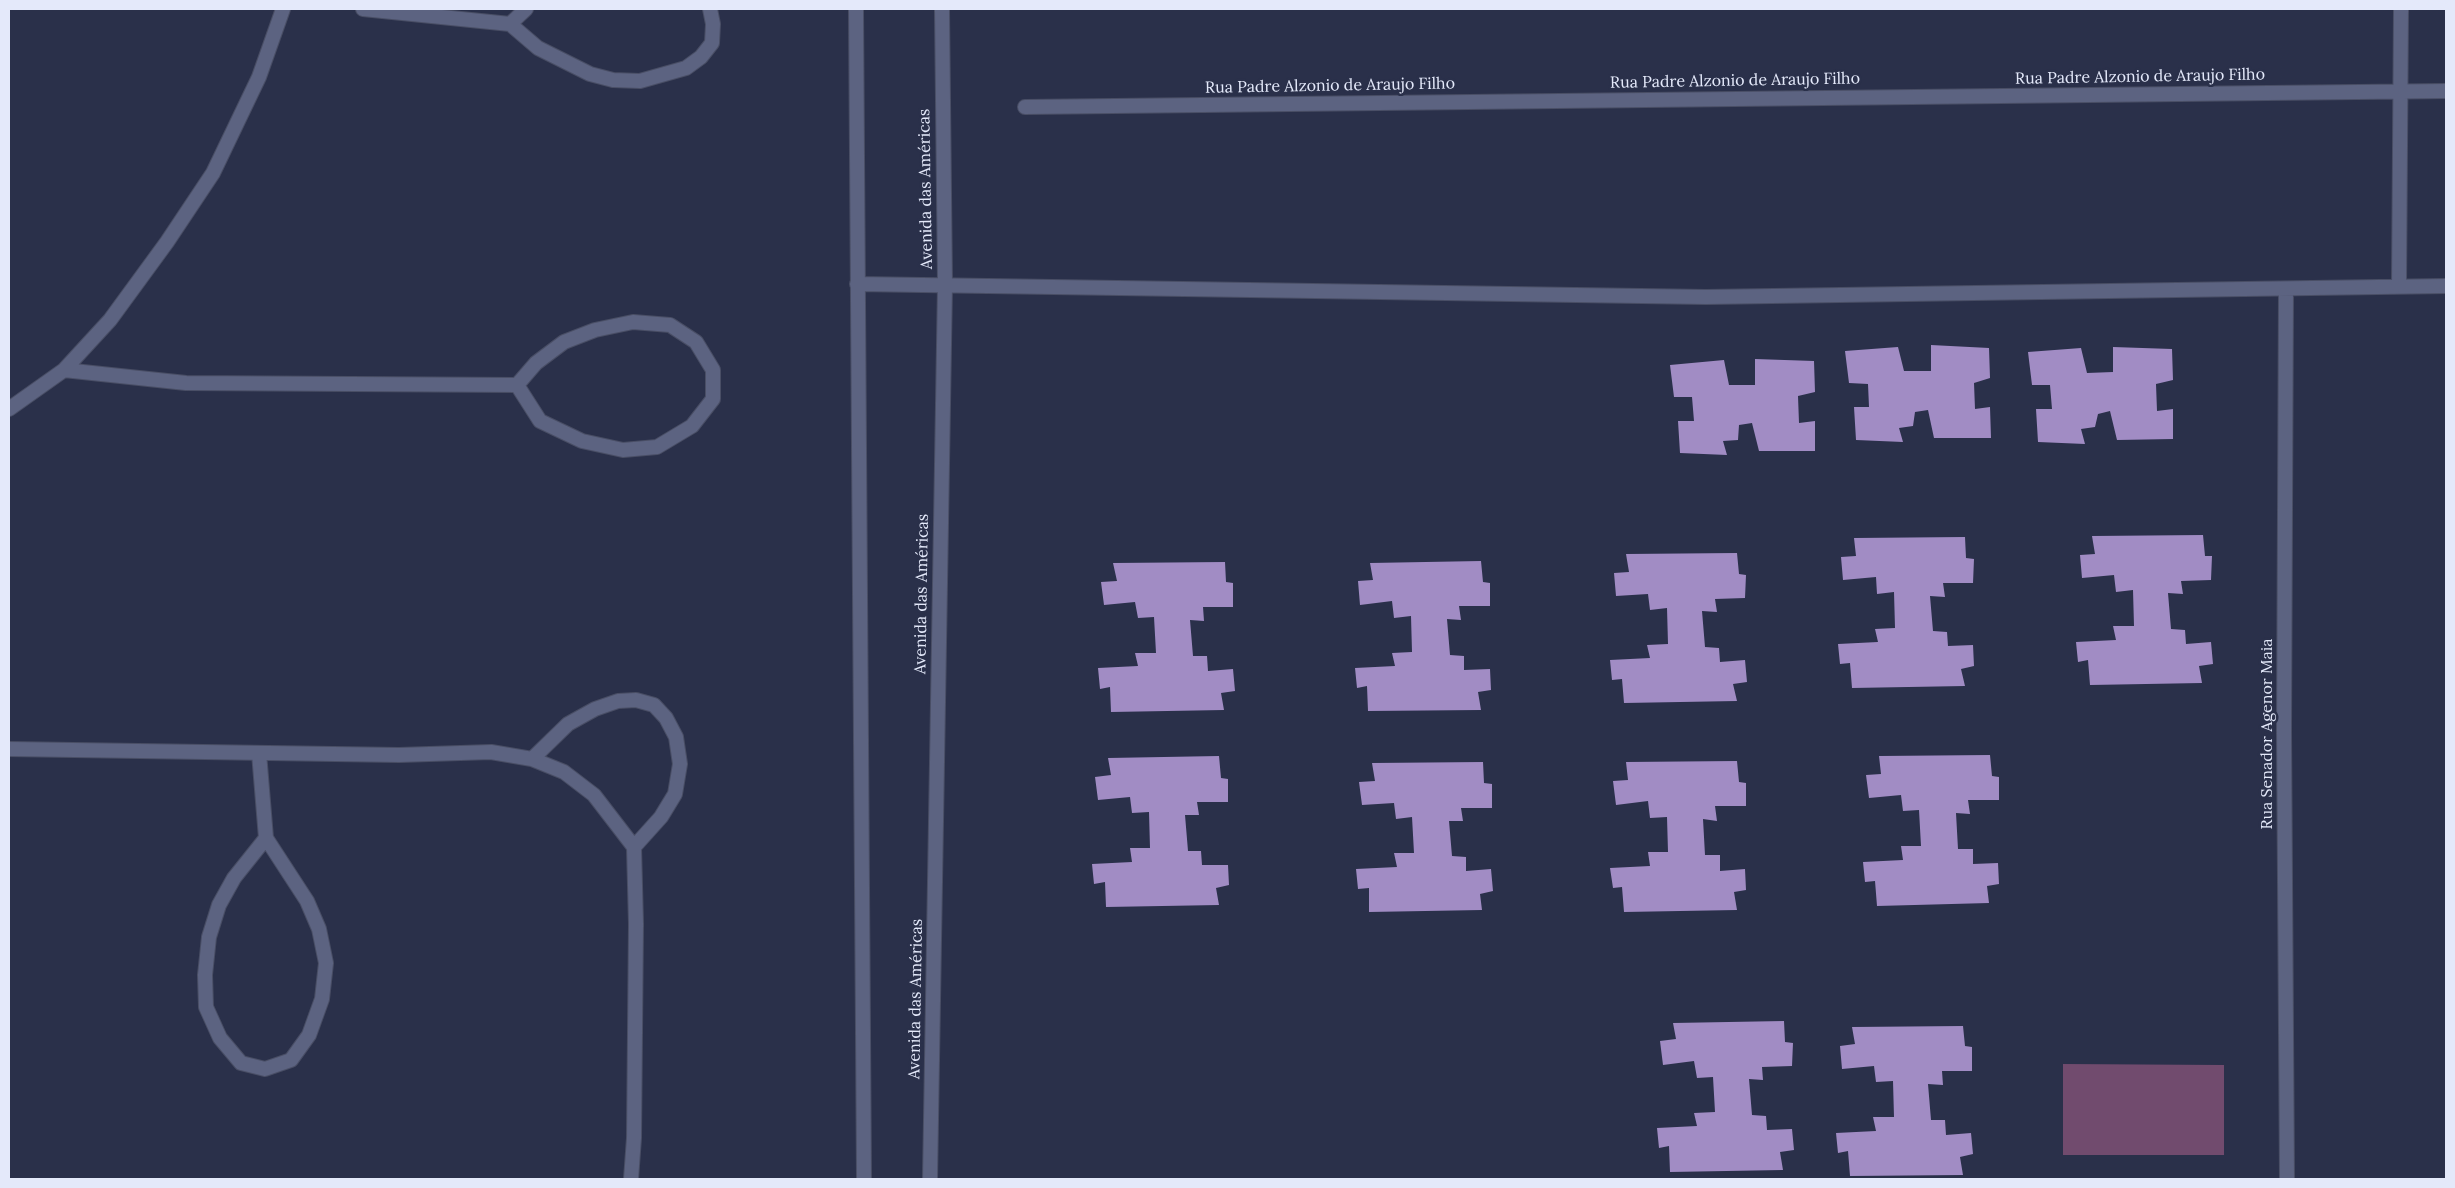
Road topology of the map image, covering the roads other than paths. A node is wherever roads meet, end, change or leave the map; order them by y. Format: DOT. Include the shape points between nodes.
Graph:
graph roads {
  1 [pos="282,9"];
  2 [pos="364,9"];
  3 [pos="526,9"];
  4 [pos="710,9"];
  5 [pos="856,9"];
  6 [pos="942,9"];
  7 [pos="2401,9"];
  8 [pos="510,24"];
  9 [pos="2401,91"];
  10 [pos="2446,91"];
  11 [pos="1024,107"];
  12 [pos="857,284"];
  13 [pos="945,285"];
  14 [pos="2399,286"];
  15 [pos="2446,286"];
  16 [pos="2286,290"];
  17 [pos="64,370"];
  18 [pos="517,384"];
  19 [pos="9,409"];
  20 [pos="9,749"];
  21 [pos="259,753"];
  22 [pos="532,759"];
  23 [pos="266,838"];
  24 [pos="634,847"];
  25 [pos="631,1179"];
  26 [pos="864,1179"];
  27 [pos="930,1179"];
  28 [pos="2287,1179"];
  1 -- 17 [label="street" via="259,77 212,173 110,320"];
  2 -- 8 [label="street"];
  3 -- 8 [label="street"];
  4 -- 8 [label="street" via="712,43 701,57 686,68 640,81 613,80 590,74 538,48"];
  5 -- 12 [label="street"];
  6 -- 13 [label="street, Avenida das Américas"];
  7 -- 9 [label="street"];
  9 -- 10 [label="street, Rua Padre Alzonio de Araujo Filho"];
  9 -- 11 [label="street, Rua Padre Alzonio de Araujo Filho"];
  9 -- 14 [label="street"];
  12 -- 13 [label="street"];
  12 -- 26 [label="street"];
  13 -- 16 [label="street" via="1706,297"];
  13 -- 27 [label="street, Avenida das Américas"];
  14 -- 15 [label="street"];
  14 -- 16 [label="street"];
  16 -- 28 [label="street, Rua Senador Agenor Maia" via="2284,739"];
  17 -- 18 [label="street" via="186,383"];
  17 -- 19 [label="street"];
  18 -- 18 [label="street" via="536,363 564,342 595,330 632,322 670,325 696,342 713,370 713,399 692,426 657,446 623,450 582,441 540,420"];
  20 -- 21 [label="street"];
  21 -- 22 [label="street" via="399,755 491,752"];
  21 -- 23 [label="street"];
  22 -- 24 [label="street" via="564,772 594,795"];
  22 -- 24 [label="street" via="568,724 595,709 618,701 654,704 676,737 680,764 675,794 661,817"];
  23 -- 23 [label="street" via="307,901 319,929 326,963 322,999 308,1035 291,1060 265,1069 240,1063 220,1038 206,1007 205,975 209,937 219,905 234,878"];
  24 -- 25 [label="street" via="636,943"];
}
